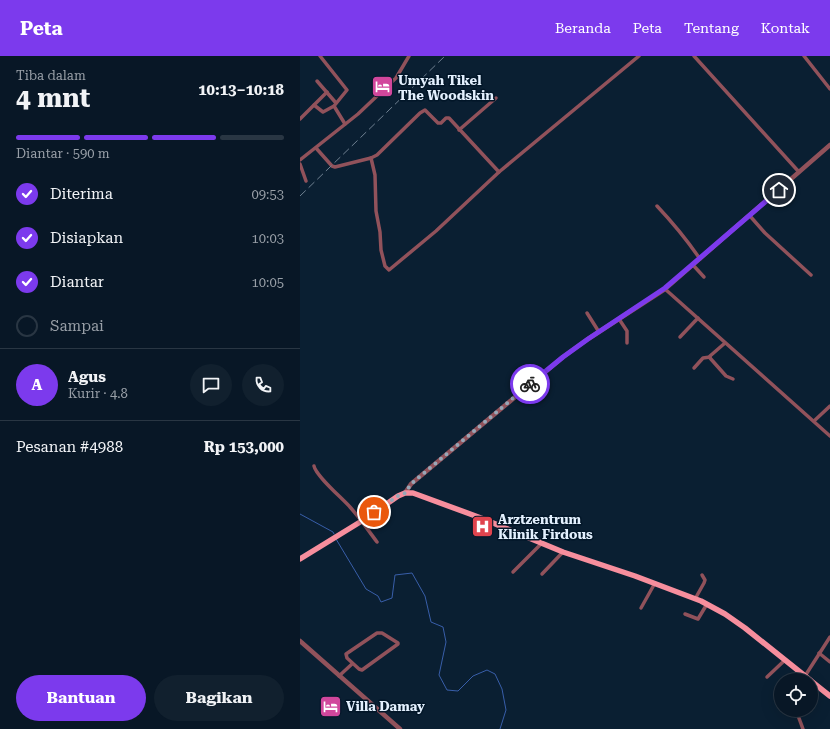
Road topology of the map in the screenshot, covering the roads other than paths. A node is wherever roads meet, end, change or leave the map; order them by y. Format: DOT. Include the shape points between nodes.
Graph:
graph roads {
  1 [pos="320,56"];
  2 [pos="409,56"];
  3 [pos="639,56"];
  4 [pos="694,56"];
  5 [pos="804,56"];
  6 [pos="317,81"];
  7 [pos="830,89"];
  8 [pos="327,92"];
  9 [pos="496,98"];
  10 [pos="314,105"];
  11 [pos="335,105"];
  12 [pos="300,119"];
  13 [pos="345,124"];
  14 [pos="459,130"];
  15 [pos="830,145"];
  16 [pos="316,148"];
  17 [pos="371,158"];
  18 [pos="300,160"];
  19 [pos="300,164"];
  20 [pos="499,172"];
  21 [pos="799,172"];
  22 [pos="306,181"];
  23 [pos="657,206"];
  24 [pos="750,216"];
  25 [pos="700,259"];
  26 [pos="692,265"];
  27 [pos="811,275"];
  28 [pos="704,277"];
  29 [pos="665,288"];
  30 [pos="587,313"];
  31 [pos="698,318"];
  32 [pos="619,319"];
  33 [pos="599,332"];
  34 [pos="680,337"];
  35 [pos="627,343"];
  36 [pos="725,343"];
  37 [pos="710,357"];
  38 [pos="694,368"];
  39 [pos="733,379"];
  40 [pos="830,406"];
  41 [pos="814,421"];
  42 [pos="830,436"];
  43 [pos="314,466"];
  44 [pos="405,493"];
  45 [pos="361,521"];
  46 [pos="377,542"];
  47 [pos="542,543"];
  48 [pos="563,552"];
  49 [pos="300,559"];
  50 [pos="513,572"];
  51 [pos="542,574"];
  52 [pos="702,575"];
  53 [pos="655,583"];
  54 [pos="695,599"];
  55 [pos="707,604"];
  56 [pos="641,608"];
  57 [pos="685,614"];
  58 [pos="830,637"];
  59 [pos="300,641"];
  60 [pos="820,653"];
  61 [pos="785,660"];
  62 [pos="830,662"];
  63 [pos="352,664"];
  64 [pos="801,673"];
  65 [pos="811,673"];
  66 [pos="339,676"];
  67 [pos="767,677"];
  68 [pos="818,687"];
  69 [pos="830,696"];
  70 [pos="799,717"];
  71 [pos="400,729"];
  72 [pos="803,729"];
  1 -- 11 [label="street" via="347,90"];
  2 -- 13 [label="street" via="396,78 368,106"];
  3 -- 20 [label="street"];
  4 -- 21 [label="street"];
  5 -- 7 [label="street"];
  6 -- 8 [label="street"];
  8 -- 10 [label="street"];
  8 -- 11 [label="street"];
  9 -- 14 [label="street"];
  10 -- 11 [label="street" via="323,112"];
  10 -- 12 [label="street"];
  11 -- 13 [label="street"];
  13 -- 16 [label="street"];
  14 -- 17 [label="street" via="449,118 439,123 424,110"];
  14 -- 20 [label="street"];
  15 -- 21 [label="street"];
  16 -- 17 [label="street" via="335,167"];
  16 -- 18 [label="street"];
  17 -- 20 [label="street" via="375,175 381,250 385,266 389,270 436,231"];
  19 -- 22 [label="street"];
  21 -- 24 [label="street"];
  23 -- 25 [label="street"];
  24 -- 25 [label="street"];
  24 -- 27 [label="street"];
  25 -- 26 [label="street"];
  26 -- 28 [label="street"];
  26 -- 29 [label="street"];
  29 -- 31 [label="street"];
  29 -- 32 [label="street"];
  30 -- 33 [label="street"];
  31 -- 34 [label="street"];
  31 -- 36 [label="street"];
  32 -- 33 [label="street"];
  32 -- 35 [label="street" via="627,331"];
  33 -- 44 [label="street" via="532,382 411,484"];
  36 -- 37 [label="street"];
  36 -- 41 [label="street"];
  37 -- 38 [label="street" via="703,358"];
  37 -- 39 [label="street" via="726,376"];
  40 -- 41 [label="street"];
  41 -- 42 [label="street"];
  43 -- 45 [label="street"];
  44 -- 45 [label="main road"];
  44 -- 47 [label="main road" via="423,496"];
  45 -- 46 [label="street"];
  45 -- 49 [label="main road"];
  47 -- 48 [label="main road"];
  47 -- 50 [label="street"];
  48 -- 51 [label="street"];
  48 -- 53 [label="main road"];
  52 -- 54 [label="street" via="705,580"];
  53 -- 54 [label="main road"];
  53 -- 56 [label="street"];
  54 -- 55 [label="main road"];
  55 -- 57 [label="street" via="698,619"];
  55 -- 61 [label="main road" via="745,628"];
  58 -- 60 [label="street"];
  59 -- 66 [label="street"];
  60 -- 62 [label="street"];
  60 -- 65 [label="street"];
  61 -- 64 [label="main road"];
  61 -- 67 [label="street"];
  63 -- 63 [label="street" via="362,670 398,644 377,632 346,654"];
  63 -- 66 [label="street"];
  66 -- 71 [label="street"];
  68 -- 69 [label="main road"];
  70 -- 72 [label="street"];
}
